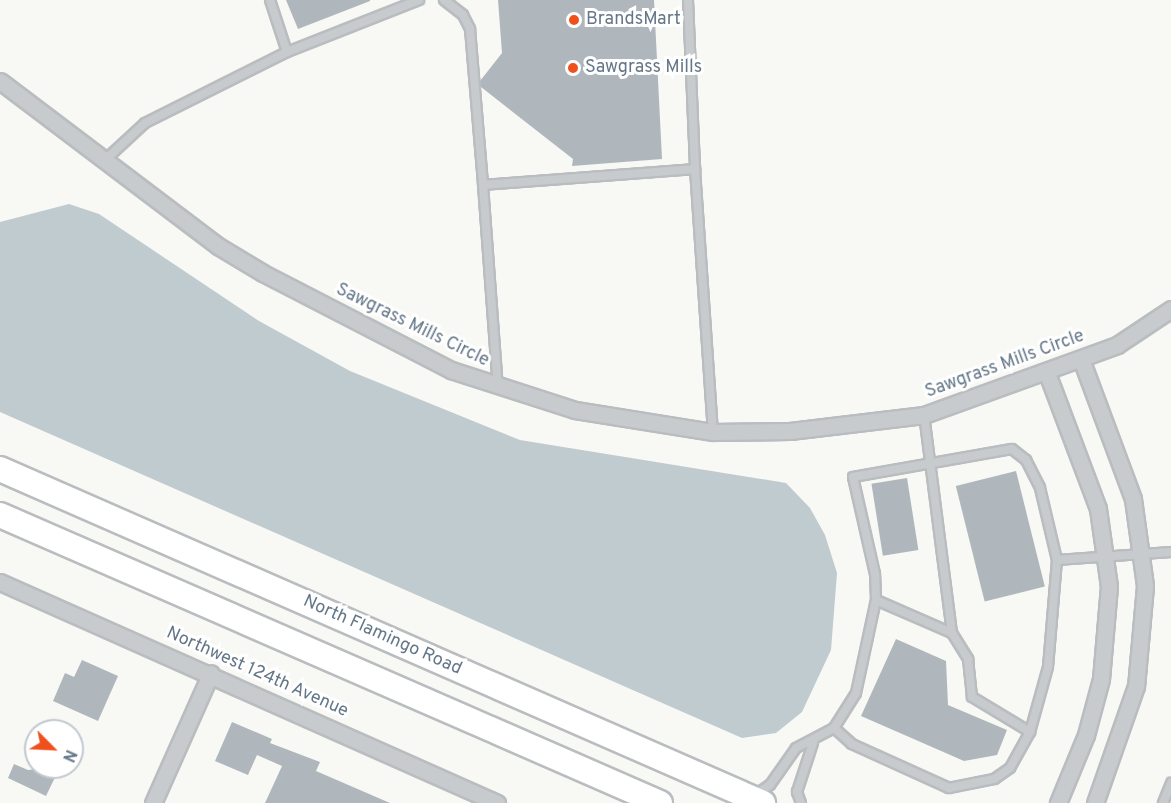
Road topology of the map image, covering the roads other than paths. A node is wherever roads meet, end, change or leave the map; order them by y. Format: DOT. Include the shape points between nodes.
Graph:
graph roads {
  1 [pos="270,0"];
  2 [pos="419,0"];
  3 [pos="444,0"];
  4 [pos="688,0"];
  5 [pos="287,52"];
  6 [pos="0,81"];
  7 [pos="105,160"];
  8 [pos="695,169"];
  9 [pos="483,185"];
  10 [pos="1171,309"];
  11 [pos="1081,359"];
  12 [pos="1047,372"];
  13 [pos="498,388"];
  14 [pos="924,415"];
  15 [pos="713,432"];
  16 [pos="927,463"];
  17 [pos="0,469"];
  18 [pos="0,515"];
  19 [pos="1171,552"];
  20 [pos="1143,554"];
  21 [pos="1107,556"];
  22 [pos="1057,560"];
  23 [pos="0,582"];
  24 [pos="876,600"];
  25 [pos="952,633"];
  26 [pos="211,673"];
  27 [pos="834,728"];
  28 [pos="1030,732"];
  29 [pos="813,743"];
  30 [pos="1171,783"];
  31 [pos="757,800"];
  32 [pos="153,803"];
  33 [pos="497,803"];
  34 [pos="660,803"];
  35 [pos="801,803"];
  36 [pos="1058,803"];
  37 [pos="1095,803"];
  38 [pos="1163,803"];
  1 -- 5 [label="lane"];
  2 -- 5 [label="lane"];
  3 -- 9 [label="lane" via="463,15 470,29"];
  4 -- 8 [label="lane"];
  5 -- 7 [label="lane" via="145,123"];
  6 -- 7 [label="street, Sawgrass Mills Circle"];
  7 -- 13 [label="street, Sawgrass Mills Circle" via="218,246 263,273 408,350"];
  8 -- 9 [label="lane"];
  8 -- 15 [label="lane"];
  9 -- 13 [label="lane"];
  10 -- 11 [label="street, Sawgrass Mills Circle" via="1117,345"];
  11 -- 12 [label="street, Sawgrass Mills Circle"];
  11 -- 20 [label="street" via="1133,499"];
  12 -- 14 [label="street, Sawgrass Mills Circle"];
  12 -- 21 [label="street" via="1098,509"];
  13 -- 15 [label="street, Sawgrass Mills Circle" via="575,410"];
  14 -- 15 [label="street, Sawgrass Mills Circle" via="790,431"];
  14 -- 16 [label="lane"];
  16 -- 22 [label="lane" via="1012,449 1026,460 1040,488"];
  16 -- 24 [label="lane" via="853,477 875,574"];
  16 -- 25 [label="lane"];
  17 -- 31 [label="highway, North Flamingo Road"];
  18 -- 34 [label="highway"];
  19 -- 20 [label="lane"];
  20 -- 21 [label="lane"];
  20 -- 37 [label="street" via="1143,624 1136,686"];
  21 -- 22 [label="lane"];
  21 -- 36 [label="street" via="1101,679 1086,735"];
  22 -- 28 [label="lane" via="1048,667"];
  23 -- 26 [label="street, Northwest 124th Avenue"];
  24 -- 25 [label="lane"];
  24 -- 27 [label="lane" via="856,693"];
  25 -- 28 [label="lane" via="968,658 972,697"];
  26 -- 32 [label="street"];
  26 -- 33 [label="street, Northwest 124th Avenue"];
  27 -- 28 [label="lane" via="852,744 949,788 994,779 1010,768"];
  27 -- 29 [label="lane"];
  29 -- 31 [label="lane" via="796,748"];
  29 -- 35 [label="lane" via="797,792"];
  30 -- 38 [label="lane"];
}
